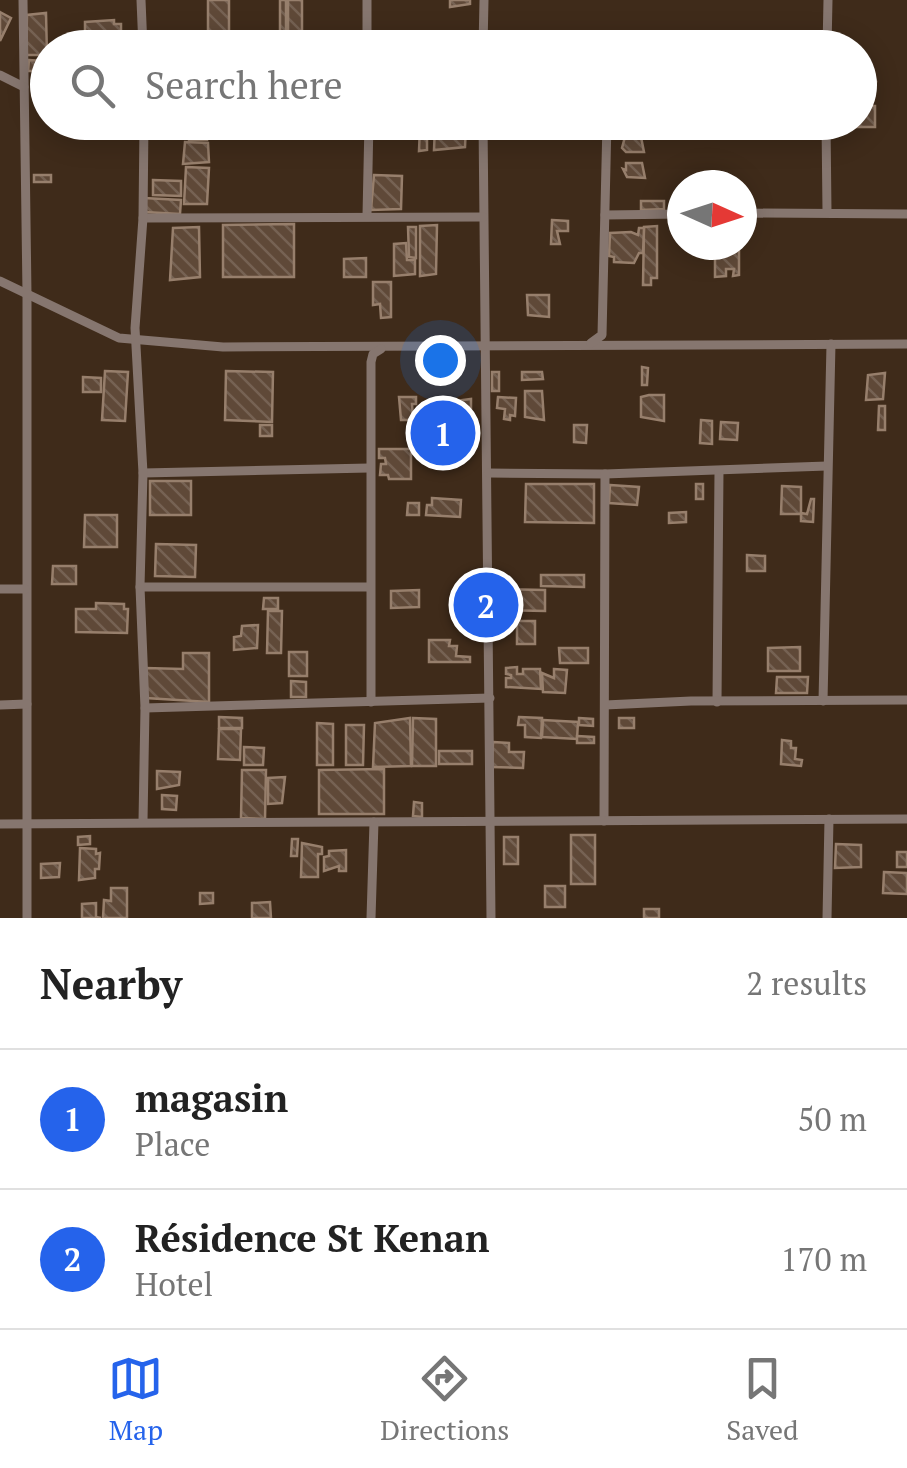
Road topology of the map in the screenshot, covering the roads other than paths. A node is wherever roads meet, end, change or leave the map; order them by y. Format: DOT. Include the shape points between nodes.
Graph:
graph roads {
  1 [pos="22,0"];
  2 [pos="141,0"];
  3 [pos="367,0"];
  4 [pos="484,0"];
  5 [pos="828,0"];
  6 [pos="142,30"];
  7 [pos="367,30"];
  8 [pos="484,30"];
  9 [pos="827,30"];
  10 [pos="0,75"];
  11 [pos="24,87"];
  12 [pos="144,140"];
  13 [pos="368,140"];
  14 [pos="483,140"];
  15 [pos="607,140"];
  16 [pos="826,140"];
  17 [pos="827,212"];
  18 [pos="757,213"];
  19 [pos="667,214"];
  20 [pos="907,214"];
  21 [pos="366,215"];
  22 [pos="605,215"];
  23 [pos="483,217"];
  24 [pos="142,218"];
  25 [pos="0,281"];
  26 [pos="27,294"];
  27 [pos="136,338"];
  28 [pos="830,344"];
  29 [pos="907,344"];
  30 [pos="488,346"];
  31 [pos="584,346"];
  32 [pos="384,347"];
  33 [pos="827,466"];
  34 [pos="369,468"];
  35 [pos="718,471"];
  36 [pos="143,473"];
  37 [pos="488,474"];
  38 [pos="605,474"];
  39 [pos="140,587"];
  40 [pos="370,587"];
  41 [pos="0,588"];
  42 [pos="25,590"];
  43 [pos="490,698"];
  44 [pos="907,700"];
  45 [pos="823,701"];
  46 [pos="371,702"];
  47 [pos="718,702"];
  48 [pos="27,704"];
  49 [pos="0,705"];
  50 [pos="605,705"];
  51 [pos="144,708"];
  52 [pos="907,819"];
  53 [pos="829,820"];
  54 [pos="143,821"];
  55 [pos="490,821"];
  56 [pos="374,822"];
  57 [pos="604,822"];
  58 [pos="0,824"];
  59 [pos="24,825"];
  60 [pos="27,918"];
  61 [pos="371,918"];
  62 [pos="491,918"];
  63 [pos="827,918"];
  1 -- 11 [label="street"];
  2 -- 6 [label="street"];
  3 -- 7 [label="street"];
  4 -- 8 [label="street"];
  5 -- 9 [label="street"];
  10 -- 11 [label="street"];
  11 -- 26 [label="street"];
  12 -- 24 [label="street"];
  13 -- 21 [label="street"];
  14 -- 23 [label="street"];
  15 -- 22 [label="street"];
  16 -- 17 [label="street"];
  17 -- 18 [label="street"];
  17 -- 20 [label="street"];
  19 -- 22 [label="street"];
  21 -- 23 [label="street"];
  21 -- 24 [label="street"];
  22 -- 31 [label="street" via="602,335"];
  23 -- 30 [label="street"];
  24 -- 27 [label="street"];
  25 -- 26 [label="street"];
  26 -- 27 [label="street" via="107,334"];
  26 -- 42 [label="street"];
  27 -- 32 [label="street" via="223,348"];
  27 -- 36 [label="street"];
  28 -- 29 [label="street"];
  28 -- 31 [label="street"];
  28 -- 33 [label="street"];
  30 -- 31 [label="street"];
  30 -- 32 [label="street"];
  30 -- 37 [label="street"];
  32 -- 34 [label="street" via="371,362"];
  33 -- 35 [label="street"];
  33 -- 45 [label="street"];
  34 -- 36 [label="street"];
  34 -- 40 [label="street"];
  35 -- 38 [label="street"];
  35 -- 47 [label="street"];
  36 -- 39 [label="street"];
  37 -- 38 [label="street"];
  37 -- 43 [label="street"];
  38 -- 50 [label="street"];
  39 -- 40 [label="street"];
  39 -- 51 [label="street"];
  40 -- 46 [label="street"];
  41 -- 42 [label="street"];
  42 -- 48 [label="street"];
  43 -- 46 [label="street"];
  43 -- 55 [label="street"];
  44 -- 45 [label="street"];
  45 -- 47 [label="street"];
  46 -- 51 [label="street"];
  47 -- 50 [label="street"];
  48 -- 49 [label="street"];
  48 -- 59 [label="street"];
  50 -- 57 [label="street"];
  51 -- 54 [label="street"];
  52 -- 53 [label="street"];
  53 -- 57 [label="street"];
  53 -- 63 [label="street"];
  54 -- 56 [label="street"];
  54 -- 59 [label="street"];
  55 -- 56 [label="street"];
  55 -- 57 [label="street"];
  55 -- 62 [label="street"];
  56 -- 61 [label="street"];
  58 -- 59 [label="street"];
  59 -- 60 [label="street"];
}
